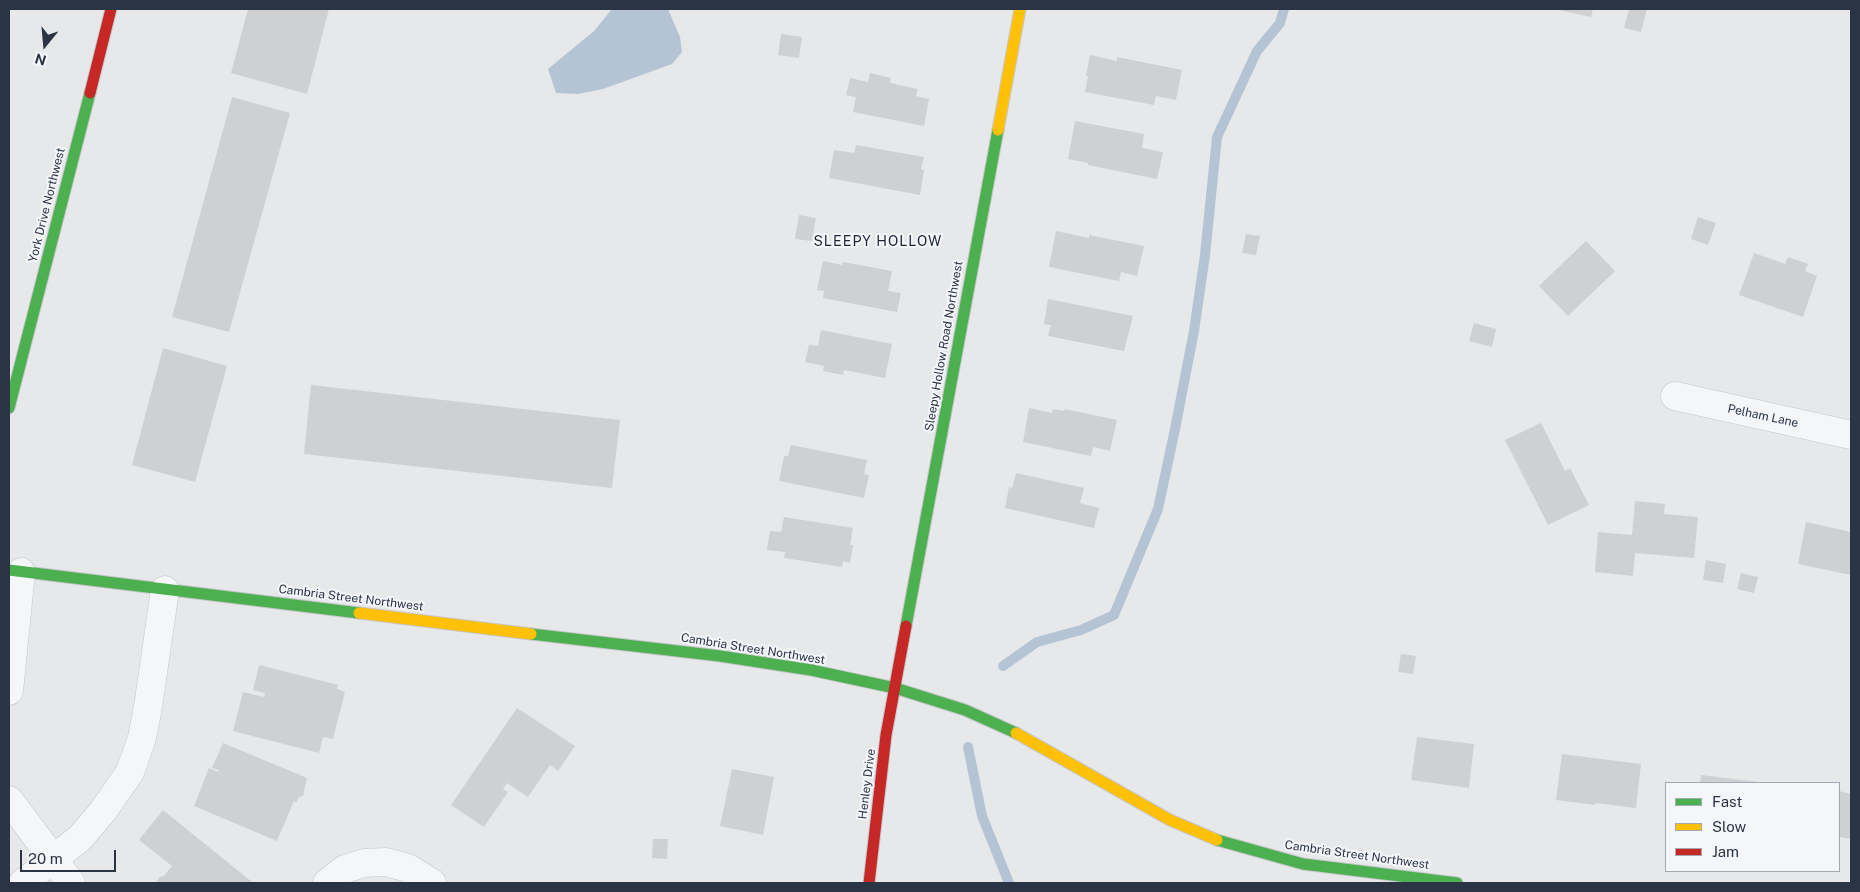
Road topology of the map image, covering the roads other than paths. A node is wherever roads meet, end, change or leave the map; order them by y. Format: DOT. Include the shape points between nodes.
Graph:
graph roads {
  1 [pos="111,9"];
  2 [pos="1020,9"];
  3 [pos="1675,396"];
  4 [pos="9,408"];
  5 [pos="1851,436"];
  6 [pos="15,571"];
  7 [pos="165,590"];
  8 [pos="895,688"];
  9 [pos="9,691"];
  10 [pos="9,800"];
  11 [pos="54,860"];
  12 [pos="23,883"];
  13 [pos="71,883"];
  14 [pos="327,883"];
  15 [pos="432,883"];
  16 [pos="869,883"];
  17 [pos="1457,883"];
  1 -- 4 [label="street, York Drive Northwest"];
  2 -- 8 [label="street, Sleepy Hollow Road Northwest"];
  3 -- 5 [label="street, Pelham Lane"];
  6 -- 7 [label="street, Cambria Street Northwest"];
  6 -- 9 [label="street"];
  7 -- 8 [label="street, Cambria Street Northwest" via="720,656 811,670"];
  7 -- 11 [label="street" via="148,707 130,772 80,838"];
  8 -- 16 [label="street, Henley Drive" via="886,736"];
  8 -- 17 [label="street, Cambria Street Northwest" via="965,710 1028,738 1170,820 1214,838 1303,864"];
  10 -- 11 [label="street"];
  11 -- 12 [label="street"];
  11 -- 13 [label="street"];
  14 -- 15 [label="street" via="345,869 364,863 386,862 408,868"];
}
